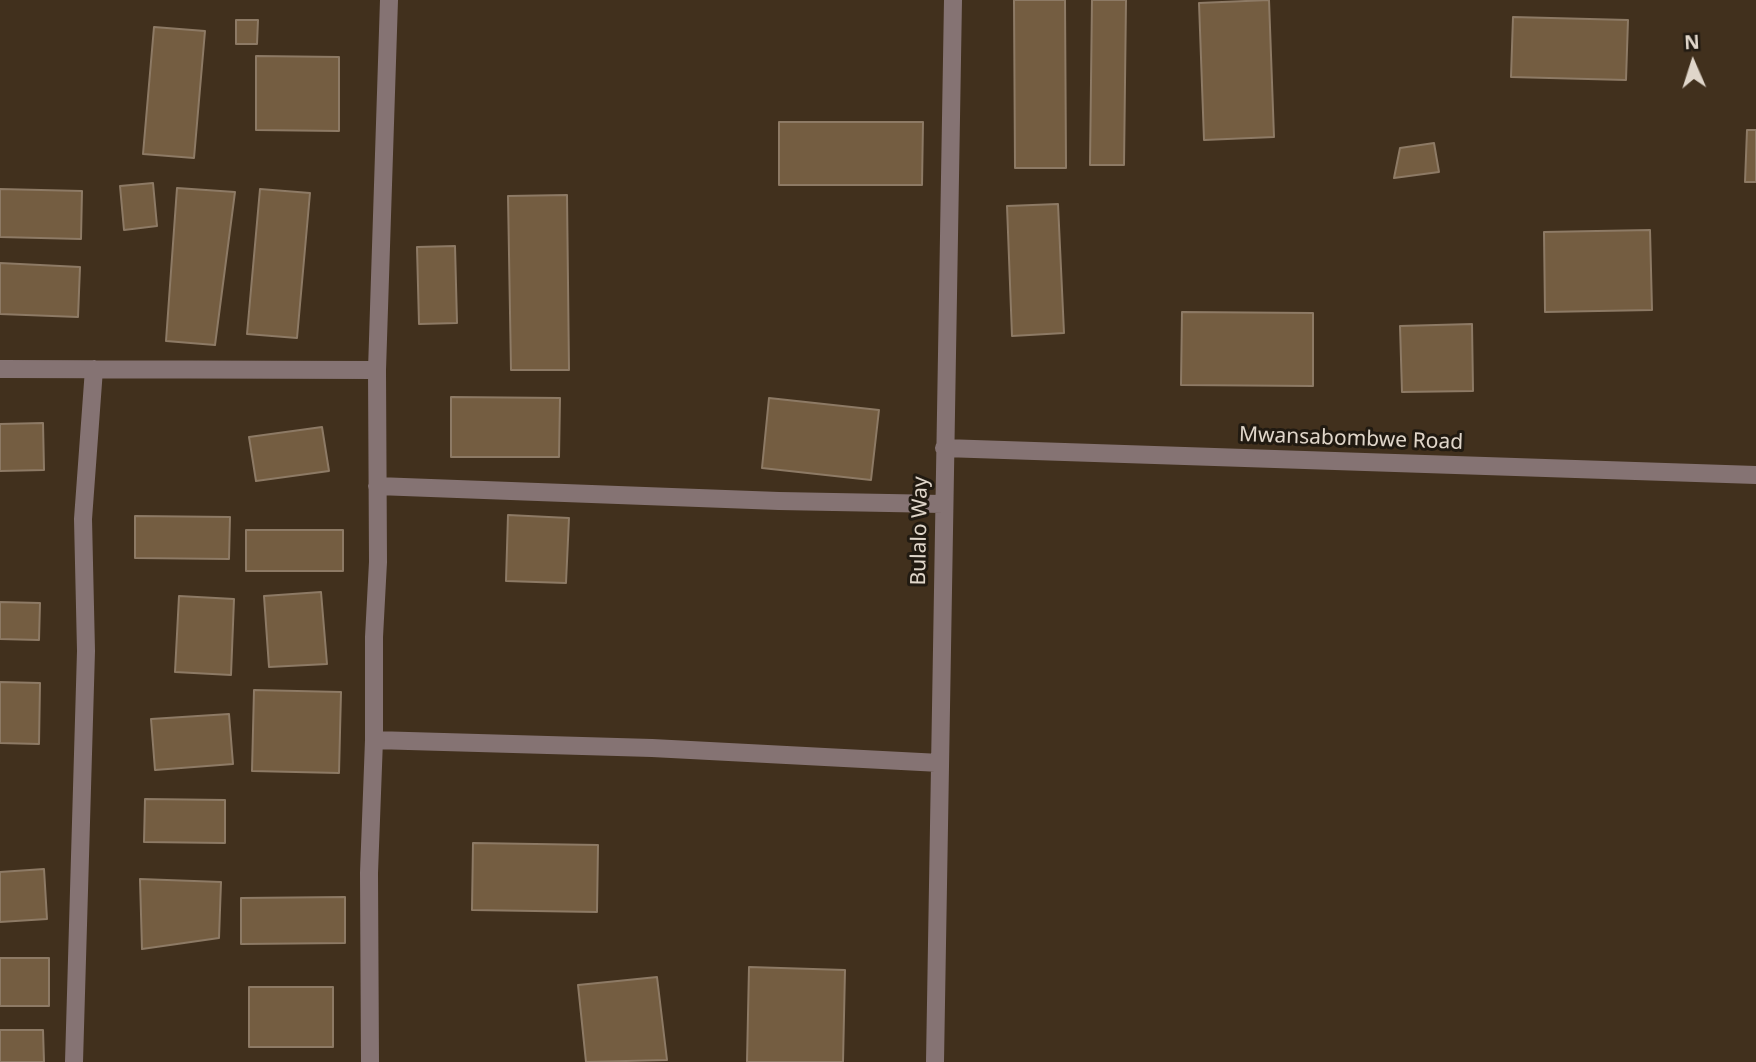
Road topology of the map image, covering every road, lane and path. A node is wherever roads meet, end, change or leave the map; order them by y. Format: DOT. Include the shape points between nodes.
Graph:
graph roads {
  1 [pos="389,0"];
  2 [pos="953,0"];
  3 [pos="0,369"];
  4 [pos="94,369"];
  5 [pos="377,370"];
  6 [pos="944,448"];
  7 [pos="1756,475"];
  8 [pos="377,486"];
  9 [pos="943,504"];
  10 [pos="374,740"];
  11 [pos="940,763"];
  12 [pos="74,1062"];
  13 [pos="370,1062"];
  14 [pos="935,1062"];
  1 -- 5 [label="street"];
  2 -- 6 [label="street, Bulalo Way"];
  3 -- 4 [label="street"];
  4 -- 5 [label="street"];
  4 -- 12 [label="street" via="83,519 86,651"];
  5 -- 8 [label="street"];
  6 -- 7 [label="street, Mwansabombwe Road"];
  6 -- 9 [label="street, Bulalo Way"];
  8 -- 9 [label="street"];
  8 -- 10 [label="street"];
  9 -- 11 [label="street, Bulalo Way"];
  10 -- 11 [label="street"];
  10 -- 13 [label="street"];
  11 -- 14 [label="street, Bulalo Way"];
}
